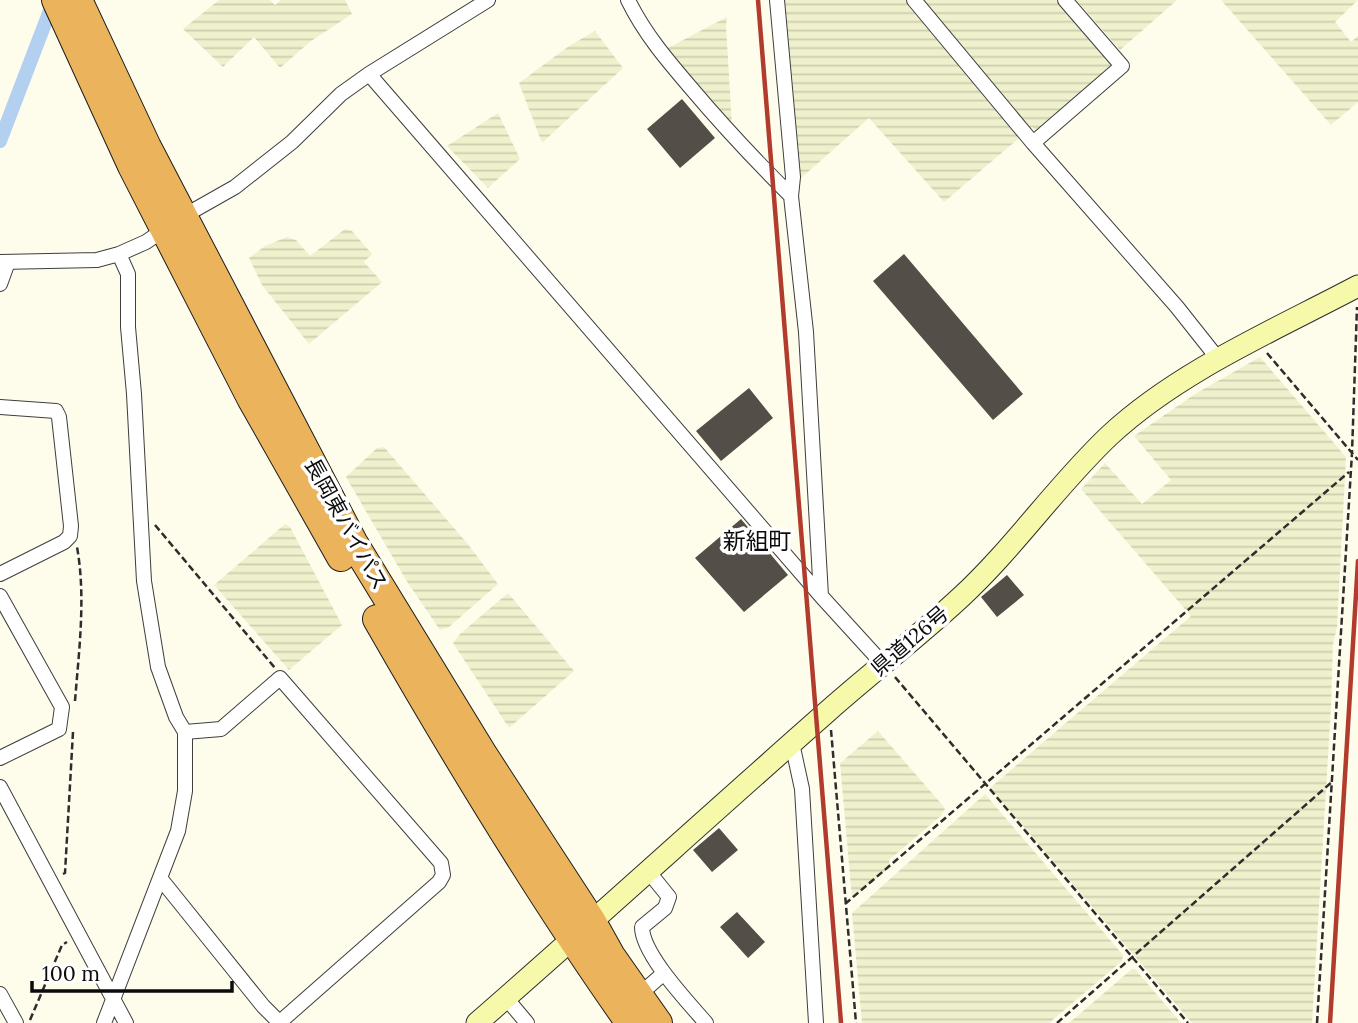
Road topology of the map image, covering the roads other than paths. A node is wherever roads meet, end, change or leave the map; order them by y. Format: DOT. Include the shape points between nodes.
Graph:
graph roads {
  1 [pos="39,0"];
  2 [pos="56,0"];
  3 [pos="488,0"];
  4 [pos="628,0"];
  5 [pos="777,0"];
  6 [pos="914,0"];
  7 [pos="1065,0"];
  8 [pos="84,27"];
  9 [pos="369,74"];
  10 [pos="1033,143"];
  11 [pos="139,157"];
  12 [pos="792,196"];
  13 [pos="173,223"];
  14 [pos="119,254"];
  15 [pos="4,262"];
  16 [pos="0,284"];
  17 [pos="1358,285"];
  18 [pos="1219,360"];
  19 [pos="0,407"];
  20 [pos="0,575"];
  21 [pos="0,596"];
  22 [pos="821,596"];
  23 [pos="883,664"];
  24 [pos="185,732"];
  25 [pos="792,743"];
  26 [pos="0,758"];
  27 [pos="0,787"];
  28 [pos="648,871"];
  29 [pos="160,878"];
  30 [pos="582,930"];
  31 [pos="664,973"];
  32 [pos="0,994"];
  33 [pos="639,995"];
  34 [pos="506,998"];
  35 [pos="114,1000"];
  36 [pos="16,1023"];
  37 [pos="104,1023"];
  38 [pos="126,1023"];
  39 [pos="280,1023"];
  40 [pos="477,1023"];
  41 [pos="527,1023"];
  42 [pos="630,1023"];
  43 [pos="658,1023"];
  44 [pos="706,1023"];
  45 [pos="816,1023"];
  1 -- 8 [label="highway"];
  2 -- 8 [label="highway, 長岡東バイパス"];
  3 -- 9 [label="street"];
  4 -- 12 [label="street" via="640,26 666,60 735,141"];
  5 -- 12 [label="street"];
  6 -- 10 [label="street"];
  7 -- 10 [label="street" via="1122,65"];
  8 -- 11 [label="highway, 長岡東バイパス"];
  8 -- 11 [label="highway"];
  9 -- 13 [label="street" via="235,187"];
  9 -- 22 [label="street"];
  10 -- 18 [label="street"];
  11 -- 13 [label="highway, 長岡東バイパス"];
  12 -- 22 [label="street" via="806,332"];
  13 -- 14 [label="street"];
  13 -- 30 [label="highway, 長岡東バイパス" via="290,469 442,732"];
  14 -- 15 [label="street" via="97,260"];
  14 -- 24 [label="street" via="128,274 144,581 152,641 165,688"];
  15 -- 16 [label="street"];
  17 -- 18 [label="main road, 県道126号"];
  18 -- 23 [label="main road, 県道126号" via="1147,405 1110,435 994,565"];
  19 -- 20 [label="street" via="56,411 71,526 71,536 64,542"];
  21 -- 26 [label="street" via="62,707 59,729"];
  22 -- 23 [label="street"];
  23 -- 25 [label="main road, 県道126号"];
  24 -- 29 [label="street" via="183,809"];
  24 -- 39 [label="street" via="221,729 280,678 441,863 439,882"];
  25 -- 28 [label="main road, 県道126号"];
  25 -- 45 [label="street" via="802,789"];
  27 -- 35 [label="street"];
  28 -- 30 [label="main road, 県道126号"];
  28 -- 31 [label="street" via="668,897 665,908 642,927 642,935"];
  29 -- 35 [label="street"];
  29 -- 39 [label="street"];
  30 -- 33 [label="highway, 長岡東バイパス" via="611,956"];
  30 -- 34 [label="main road, 県道126号"];
  30 -- 42 [label="highway, 長岡東バイパス"];
  31 -- 33 [label="street"];
  31 -- 44 [label="street"];
  32 -- 36 [label="street"];
  33 -- 43 [label="highway, 長岡東バイパス"];
  34 -- 40 [label="main road, 県道126号"];
  34 -- 41 [label="street"];
  35 -- 37 [label="street"];
  35 -- 38 [label="street"];
}
